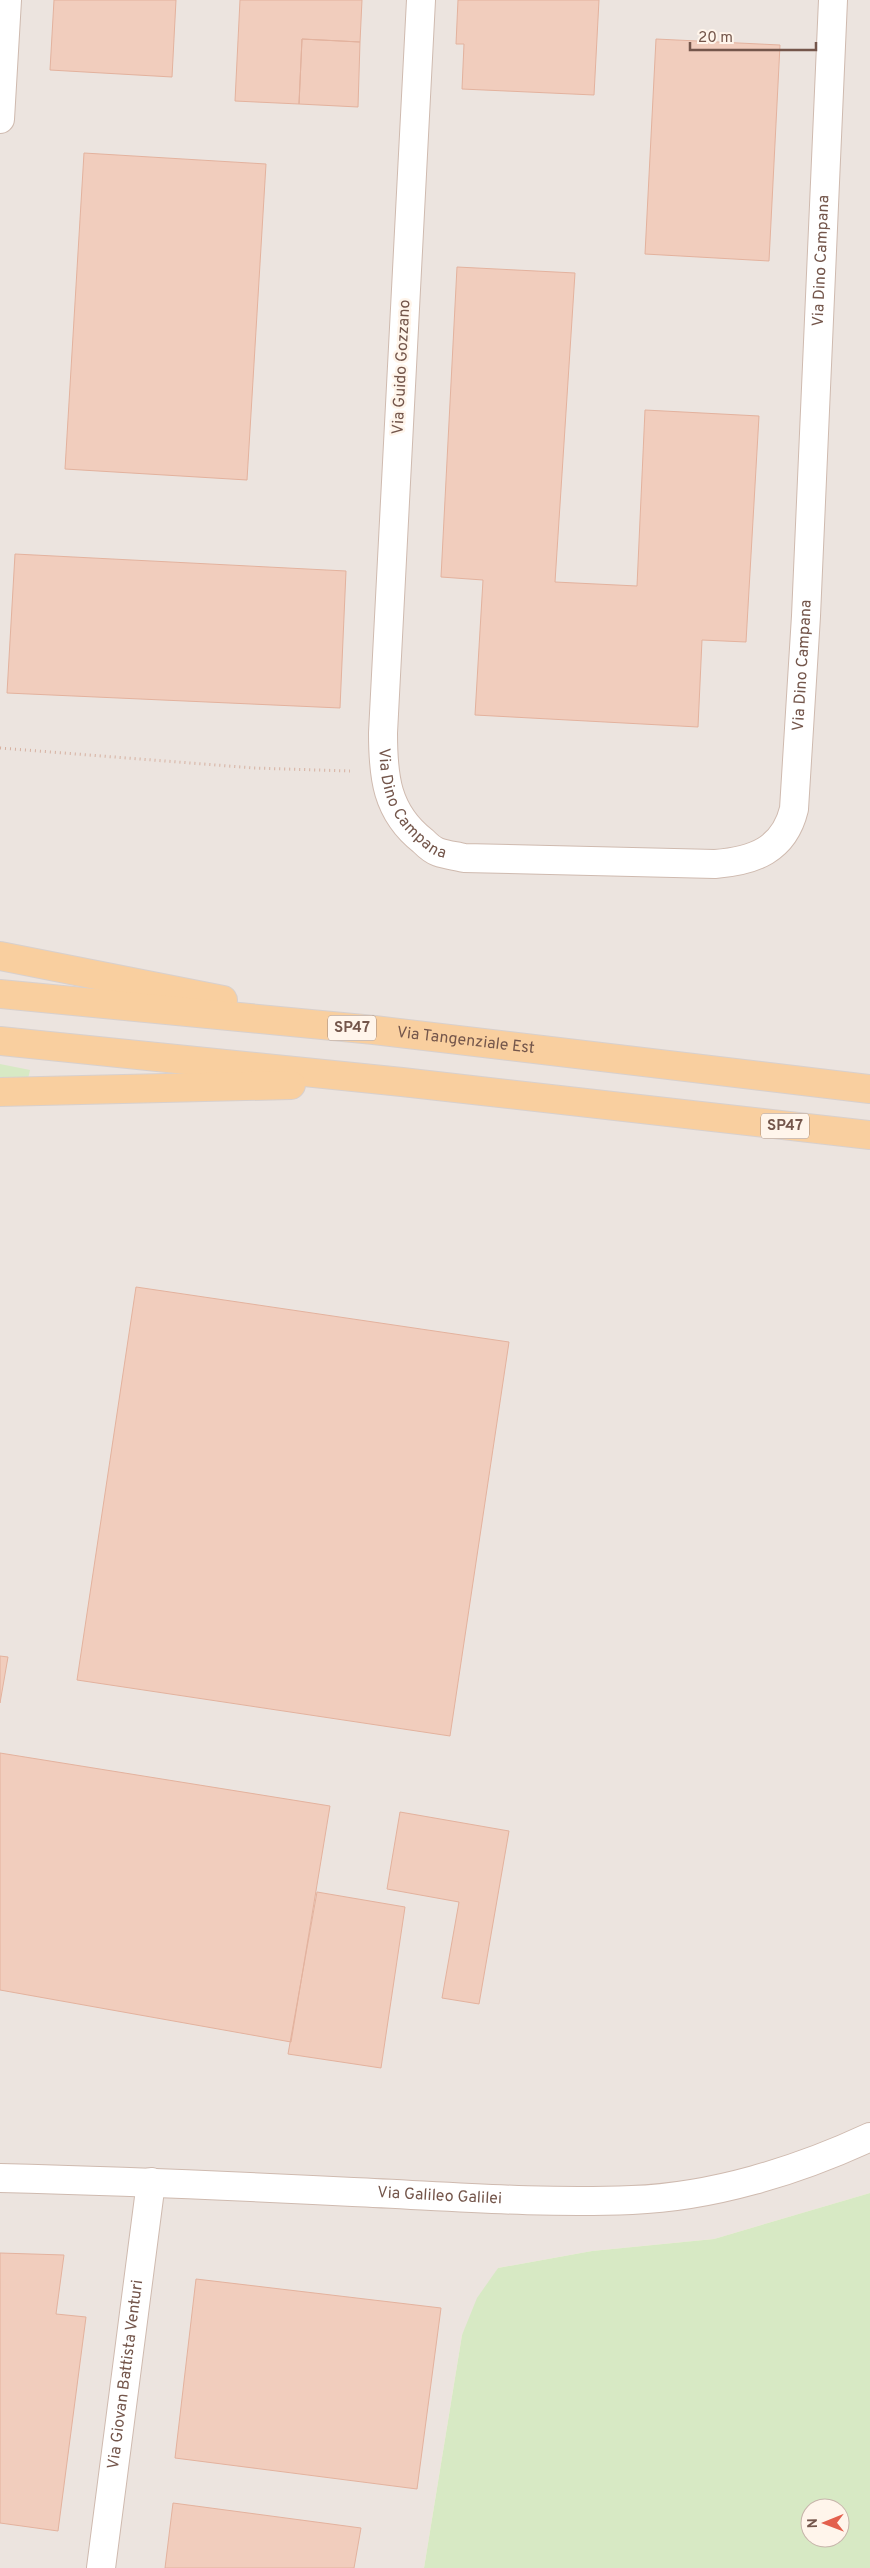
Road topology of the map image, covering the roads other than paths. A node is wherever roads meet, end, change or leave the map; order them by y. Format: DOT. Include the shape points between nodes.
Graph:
graph roads {
  1 [pos="7,0"];
  2 [pos="421,0"];
  3 [pos="833,0"];
  4 [pos="0,119"];
  5 [pos="383,733"];
  6 [pos="0,956"];
  7 [pos="0,994"];
  8 [pos="374,1030"];
  9 [pos="0,1041"];
  10 [pos="402,1082"];
  11 [pos="870,1089"];
  12 [pos="0,1092"];
  13 [pos="870,1134"];
  14 [pos="870,2138"];
  15 [pos="0,2178"];
  16 [pos="150,2182"];
  17 [pos="101,2568"];
  1 -- 4 [label="street"];
  2 -- 5 [label="street, Via Guido Gozzano"];
  3 -- 5 [label="street, Via Dino Campana" via="806,616 796,792 790,824 770,848 736,862 464,858 436,852 400,818 390,796 383,771"];
  6 -- 8 [label="main road"];
  7 -- 8 [label="main road, Via Tangenziale Est / SP47"];
  8 -- 11 [label="main road, Via Tangenziale Est / SP47"];
  9 -- 10 [label="main road, SP47"];
  10 -- 12 [label="main road"];
  10 -- 13 [label="main road, SP47"];
  14 -- 16 [label="street, Via Galileo Galilei" via="838,2152 753,2179 695,2192 633,2200 499,2199"];
  15 -- 16 [label="street, Via Galileo Galilei"];
  16 -- 17 [label="street, Via Giovan Battista Venturi"];
}
